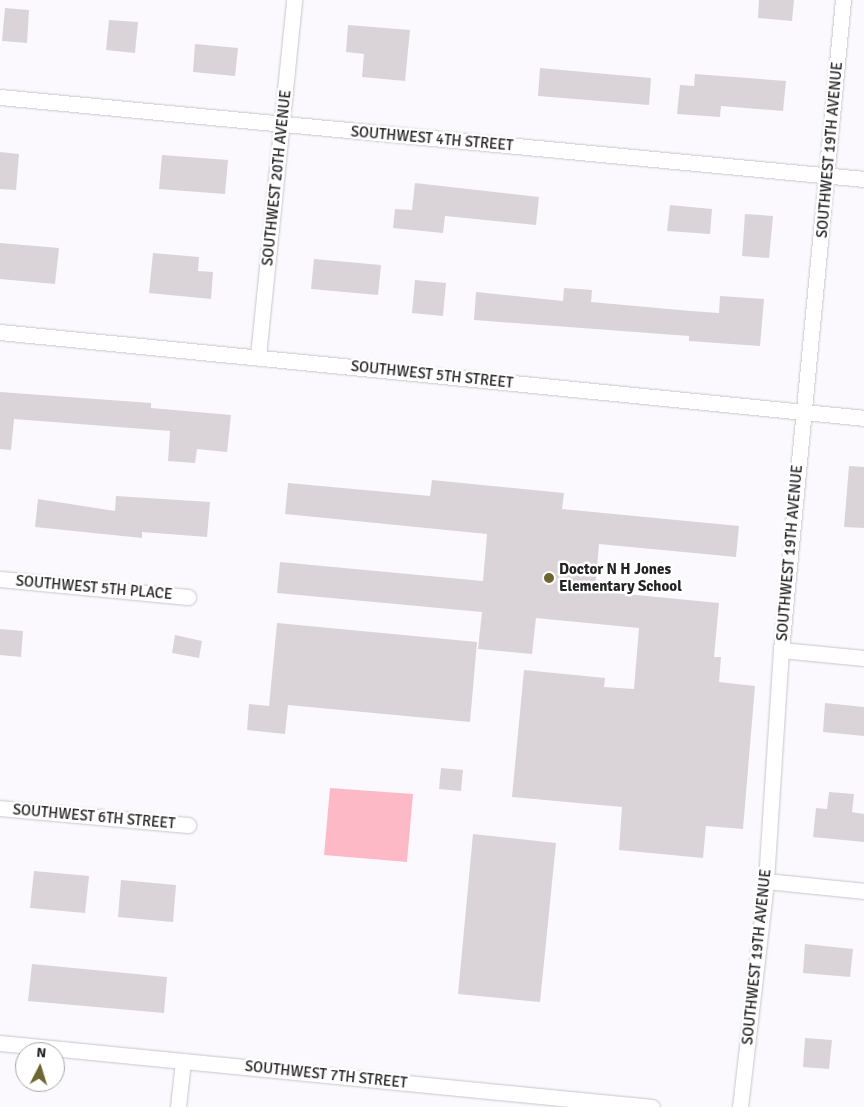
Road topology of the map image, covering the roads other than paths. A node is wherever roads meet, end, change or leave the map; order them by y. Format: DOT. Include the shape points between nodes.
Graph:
graph roads {
  1 [pos="294,0"];
  2 [pos="843,0"];
  3 [pos="0,97"];
  4 [pos="283,125"];
  5 [pos="828,175"];
  6 [pos="864,179"];
  7 [pos="0,332"];
  8 [pos="258,356"];
  9 [pos="804,412"];
  10 [pos="864,418"];
  11 [pos="0,579"];
  12 [pos="188,597"];
  13 [pos="781,650"];
  14 [pos="864,658"];
  15 [pos="0,808"];
  16 [pos="188,825"];
  17 [pos="766,881"];
  18 [pos="864,891"];
  19 [pos="0,1043"];
  20 [pos="182,1061"];
  21 [pos="178,1107"];
  22 [pos="652,1107"];
  23 [pos="740,1107"];
  1 -- 4 [label="street, SOUTHWEST 20TH AVENUE"];
  2 -- 5 [label="street, SOUTHWEST 19TH AVENUE"];
  3 -- 4 [label="street, SOUTHWEST 4TH STREET"];
  4 -- 5 [label="street, SOUTHWEST 4TH STREET"];
  4 -- 8 [label="street, SOUTHWEST 20TH AVENUE"];
  5 -- 6 [label="street, SOUTHWEST 4TH STREET"];
  5 -- 9 [label="street, SOUTHWEST 19TH AVENUE"];
  7 -- 8 [label="street, SOUTHWEST 5TH STREET"];
  8 -- 9 [label="street, SOUTHWEST 5TH STREET"];
  9 -- 10 [label="street, SOUTHWEST 5TH STREET"];
  9 -- 13 [label="street, SOUTHWEST 19TH AVENUE"];
  11 -- 12 [label="street, SOUTHWEST 5TH PLACE"];
  13 -- 14 [label="street"];
  13 -- 17 [label="street, SOUTHWEST 19TH AVENUE"];
  15 -- 16 [label="street, SOUTHWEST 6TH STREET"];
  17 -- 18 [label="street"];
  17 -- 23 [label="street, SOUTHWEST 19TH AVENUE"];
  19 -- 20 [label="street, SOUTHWEST 7TH STREET"];
  20 -- 21 [label="street"];
  20 -- 22 [label="street, SOUTHWEST 7TH STREET"];
}
